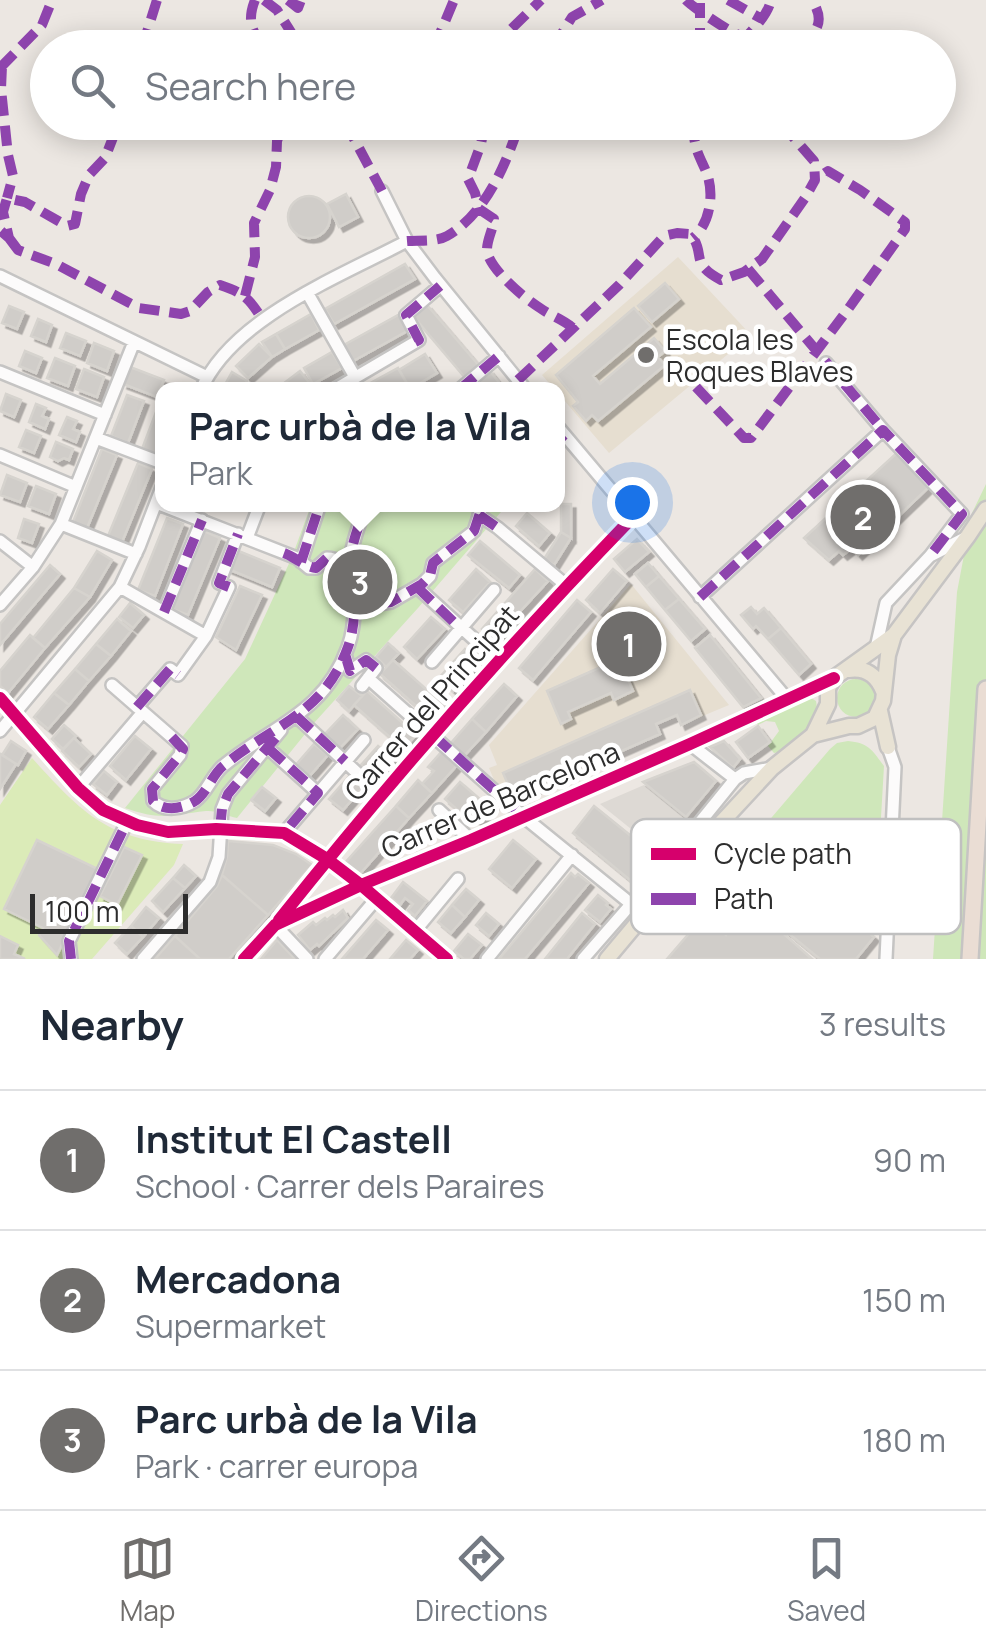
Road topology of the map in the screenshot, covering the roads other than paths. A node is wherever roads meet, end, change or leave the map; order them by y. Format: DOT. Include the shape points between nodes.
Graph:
graph roads {
  1 [pos="382,191"];
  2 [pos="407,241"];
  3 [pos="0,276"];
  4 [pos="440,286"];
  5 [pos="308,294"];
  6 [pos="134,342"];
  7 [pos="499,356"];
  8 [pos="826,363"];
  9 [pos="0,372"];
  10 [pos="206,376"];
  11 [pos="354,377"];
  12 [pos="204,382"];
  13 [pos="346,382"];
  14 [pos="468,382"];
  15 [pos="520,382"];
  16 [pos="105,415"];
  17 [pos="883,430"];
  18 [pos="96,438"];
  19 [pos="565,440"];
  20 [pos="0,455"];
  21 [pos="155,460"];
  22 [pos="76,487"];
  23 [pos="155,505"];
  24 [pos="986,508"];
  25 [pos="182,512"];
  26 [pos="256,512"];
  27 [pos="318,512"];
  28 [pos="364,512"];
  29 [pos="480,512"];
  30 [pos="483,512"];
  31 [pos="632,518"];
  32 [pos="202,520"];
  33 [pos="61,524"];
  34 [pos="242,536"];
  35 [pos="968,536"];
  36 [pos="0,541"];
  37 [pos="136,554"];
  38 [pos="930,556"];
  39 [pos="305,565"];
  40 [pos="33,567"];
  41 [pos="352,575"];
  42 [pos="567,586"];
  43 [pos="120,587"];
  44 [pos="417,587"];
  45 [pos="494,590"];
  46 [pos="354,593"];
  47 [pos="700,597"];
  48 [pos="0,604"];
  49 [pos="164,612"];
  50 [pos="460,628"];
  51 [pos="206,636"];
  52 [pos="894,636"];
  53 [pos="876,648"];
  54 [pos="345,654"];
  55 [pos="498,661"];
  56 [pos="432,662"];
  57 [pos="841,674"];
  58 [pos="112,685"];
  59 [pos="986,689"];
  60 [pos="883,692"];
  61 [pos="0,698"];
  62 [pos="787,700"];
  63 [pos="828,702"];
  64 [pos="140,709"];
  65 [pos="880,711"];
  66 [pos="14,715"];
  67 [pos="291,720"];
  68 [pos="854,726"];
  69 [pos="0,731"];
  70 [pos="814,735"];
  71 [pos="434,736"];
  72 [pos="364,740"];
  73 [pos="690,744"];
  74 [pos="888,747"];
  75 [pos="268,748"];
  76 [pos="345,762"];
  77 [pos="772,768"];
  78 [pos="735,778"];
  79 [pos="78,788"];
  80 [pos="318,793"];
  81 [pos="382,796"];
  82 [pos="439,810"];
  83 [pos="524,817"];
  84 [pos="702,819"];
  85 [pos="725,819"];
  86 [pos="893,819"];
  87 [pos="127,822"];
  88 [pos="220,829"];
  89 [pos="284,834"];
  90 [pos="472,840"];
  91 [pos="572,855"];
  92 [pos="327,860"];
  93 [pos="458,879"];
  94 [pos="361,885"];
  95 [pos="376,898"];
  96 [pos="630,903"];
  97 [pos="275,925"];
  98 [pos="415,931"];
  99 [pos="631,931"];
  100 [pos="887,934"];
  101 [pos="434,948"];
  102 [pos="71,959"];
  103 [pos="144,959"];
  104 [pos="244,959"];
  105 [pos="307,959"];
  106 [pos="325,959"];
  107 [pos="425,959"];
  108 [pos="448,959"];
  109 [pos="486,959"];
  110 [pos="583,959"];
  111 [pos="607,959"];
  112 [pos="886,959"];
  113 [pos="970,959"];
  1 -- 2 [label="street"];
  2 -- 4 [label="street"];
  2 -- 5 [label="street"];
  3 -- 6 [label="street"];
  4 -- 7 [label="street"];
  4 -- 11 [label="street" via="406,314 420,340"];
  5 -- 10 [label="street" via="262,320"];
  5 -- 11 [label="street"];
  6 -- 10 [label="street"];
  6 -- 16 [label="street"];
  7 -- 14 [label="street"];
  7 -- 15 [label="street"];
  8 -- 17 [label="street"];
  9 -- 16 [label="street"];
  10 -- 12 [label="street"];
  11 -- 13 [label="street"];
  16 -- 18 [label="street"];
  17 -- 38 [label="street" via="962,514"];
  17 -- 47 [label="street"];
  18 -- 21 [label="street"];
  18 -- 22 [label="street"];
  19 -- 31 [label="street"];
  20 -- 22 [label="street"];
  22 -- 33 [label="street"];
  23 -- 37 [label="street"];
  24 -- 35 [label="main road"];
  25 -- 32 [label="street"];
  26 -- 34 [label="street"];
  27 -- 39 [label="street"];
  28 -- 41 [label="street"];
  29 -- 44 [label="street" via="474,531 433,563 428,580"];
  30 -- 42 [label="street"];
  31 -- 42 [label="street, Carrer del Principat"];
  31 -- 47 [label="street"];
  32 -- 34 [label="street"];
  32 -- 49 [label="street"];
  33 -- 37 [label="street"];
  33 -- 40 [label="street"];
  34 -- 39 [label="street"];
  34 -- 51 [label="street" via="219,583 229,587"];
  35 -- 38 [label="street"];
  35 -- 52 [label="main road"];
  36 -- 40 [label="street"];
  37 -- 43 [label="street"];
  38 -- 53 [label="street" via="886,603"];
  39 -- 41 [label="street" via="316,568 333,558"];
  40 -- 48 [label="street"];
  41 -- 46 [label="street"];
  42 -- 55 [label="street, Carrer del Principat"];
  43 -- 49 [label="street"];
  43 -- 66 [label="street"];
  44 -- 46 [label="street" via="378,604"];
  44 -- 50 [label="street"];
  45 -- 50 [label="street"];
  46 -- 54 [label="street"];
  47 -- 62 [label="street"];
  49 -- 51 [label="street"];
  50 -- 55 [label="street"];
  50 -- 56 [label="street"];
  51 -- 64 [label="street" via="178,675 170,668"];
  52 -- 53 [label="main road"];
  52 -- 60 [label="main road"];
  53 -- 57 [label="main road"];
  54 -- 67 [label="street" via="317,699"];
  54 -- 71 [label="street" via="350,671 366,660 369,677"];
  55 -- 71 [label="street, Carrer del Principat"];
  57 -- 60 [label="main road" via="872,674"];
  57 -- 62 [label="street, Carrer de Barcelona"];
  57 -- 63 [label="main road" via="828,688"];
  58 -- 64 [label="street"];
  59 -- 113 [label="highway"];
  60 -- 65 [label="main road"];
  61 -- 66 [label="street"];
  62 -- 63 [label="street, Carrer de Barcelona" via="808,694"];
  62 -- 73 [label="street, Carrer de Barcelona"];
  63 -- 68 [label="main road" via="834,716"];
  63 -- 70 [label="main road"];
  64 -- 67 [label="street" via="182,746 152,790 153,801 169,809 196,800 222,766"];
  64 -- 79 [label="street"];
  65 -- 68 [label="main road"];
  65 -- 74 [label="main road"];
  66 -- 69 [label="street"];
  66 -- 79 [label="street"];
  67 -- 75 [label="street"];
  67 -- 76 [label="street"];
  68 -- 70 [label="main road"];
  68 -- 74 [label="main road"];
  70 -- 77 [label="main road"];
  71 -- 81 [label="street, Carrer del Principat"];
  71 -- 83 [label="street"];
  72 -- 76 [label="street"];
  73 -- 78 [label="street"];
  73 -- 83 [label="street, Carrer de Barcelona"];
  74 -- 86 [label="street" via="895,766"];
  75 -- 80 [label="street"];
  75 -- 88 [label="street" via="228,794"];
  76 -- 80 [label="street"];
  76 -- 81 [label="street"];
  77 -- 78 [label="street"];
  77 -- 85 [label="main road"];
  78 -- 84 [label="street"];
  79 -- 87 [label="street"];
  80 -- 89 [label="street"];
  81 -- 92 [label="street, Carrer del Principat"];
  82 -- 90 [label="street"];
  83 -- 90 [label="street, Carrer de Barcelona"];
  83 -- 91 [label="street"];
  87 -- 88 [label="street" via="168,832"];
  87 -- 102 [label="street" via="69,941"];
  88 -- 89 [label="street"];
  88 -- 103 [label="street" via="210,882"];
  89 -- 92 [label="street"];
  90 -- 94 [label="street, Carrer de Barcelona"];
  91 -- 96 [label="street"];
  91 -- 109 [label="street"];
  92 -- 94 [label="street"];
  92 -- 97 [label="street, Carrer del Principat"];
  93 -- 98 [label="street"];
  94 -- 95 [label="street"];
  94 -- 97 [label="street, Carrer de Barcelona"];
  95 -- 98 [label="street"];
  95 -- 106 [label="street"];
  96 -- 110 [label="street"];
  97 -- 104 [label="street, Carrer de Barcelona"];
  97 -- 105 [label="street"];
  98 -- 101 [label="street"];
  99 -- 111 [label="main road"];
  100 -- 112 [label="street"];
  101 -- 107 [label="street"];
  101 -- 108 [label="street"];
}
